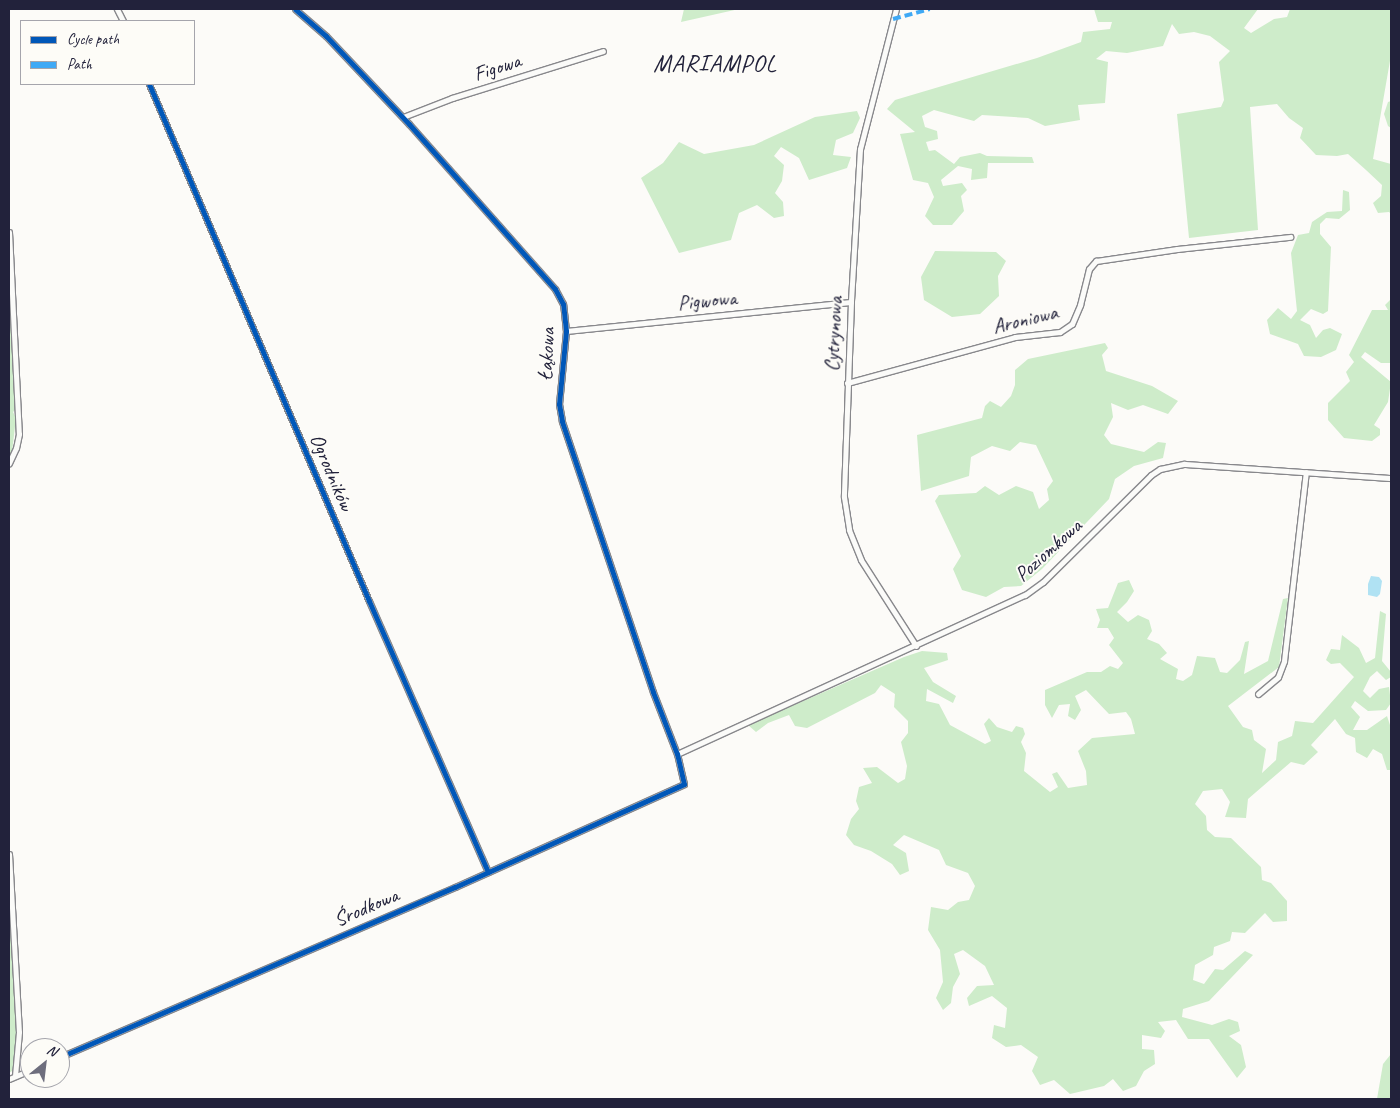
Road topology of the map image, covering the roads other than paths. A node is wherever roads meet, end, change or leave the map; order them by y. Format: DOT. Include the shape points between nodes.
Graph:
graph roads {
  1 [pos="295,9"];
  2 [pos="896,9"];
  3 [pos="603,51"];
  4 [pos="149,85"];
  5 [pos="403,117"];
  6 [pos="9,232"];
  7 [pos="1290,237"];
  8 [pos="851,302"];
  9 [pos="566,332"];
  10 [pos="847,383"];
  11 [pos="9,463"];
  12 [pos="1306,472"];
  13 [pos="1391,478"];
  14 [pos="916,646"];
  15 [pos="1258,694"];
  16 [pos="677,754"];
  17 [pos="684,784"];
  18 [pos="9,854"];
  19 [pos="488,872"];
  20 [pos="70,1053"];
  21 [pos="20,1074"];
  22 [pos="15,1076"];
  23 [pos="9,1079"];
  1 -- 5 [label="street, Łąkowa" via="326,36"];
  2 -- 8 [label="street, Cytrynowa" via="860,149"];
  3 -- 5 [label="street, Figowa" via="452,98"];
  4 -- 19 [label="street, Ogrodników"];
  5 -- 9 [label="street, Łąkowa" via="555,289 563,304"];
  6 -- 11 [label="street" via="19,434"];
  7 -- 10 [label="street, Aroniowa" via="1096,261 1089,269 1072,324 1060,332 1016,337"];
  8 -- 9 [label="street, Pigwowa"];
  8 -- 10 [label="street, Cytrynowa"];
  9 -- 16 [label="street, Łąkowa" via="559,404 562,421"];
  10 -- 14 [label="street, Cytrynowa" via="844,497 849,530 862,560"];
  12 -- 13 [label="street, Poziomkowa"];
  12 -- 14 [label="street, Poziomkowa" via="1184,464 1160,469 1043,582 1025,595"];
  12 -- 15 [label="street" via="1284,661 1278,677"];
  14 -- 16 [label="street, Poziomkowa"];
  16 -- 17 [label="street, Łąkowa"];
  17 -- 19 [label="street, Środkowa"];
  18 -- 22 [label="street" via="19,1032"];
  19 -- 20 [label="street, Środkowa"];
  21 -- 22 [label="street"];
  22 -- 23 [label="street"];
}
